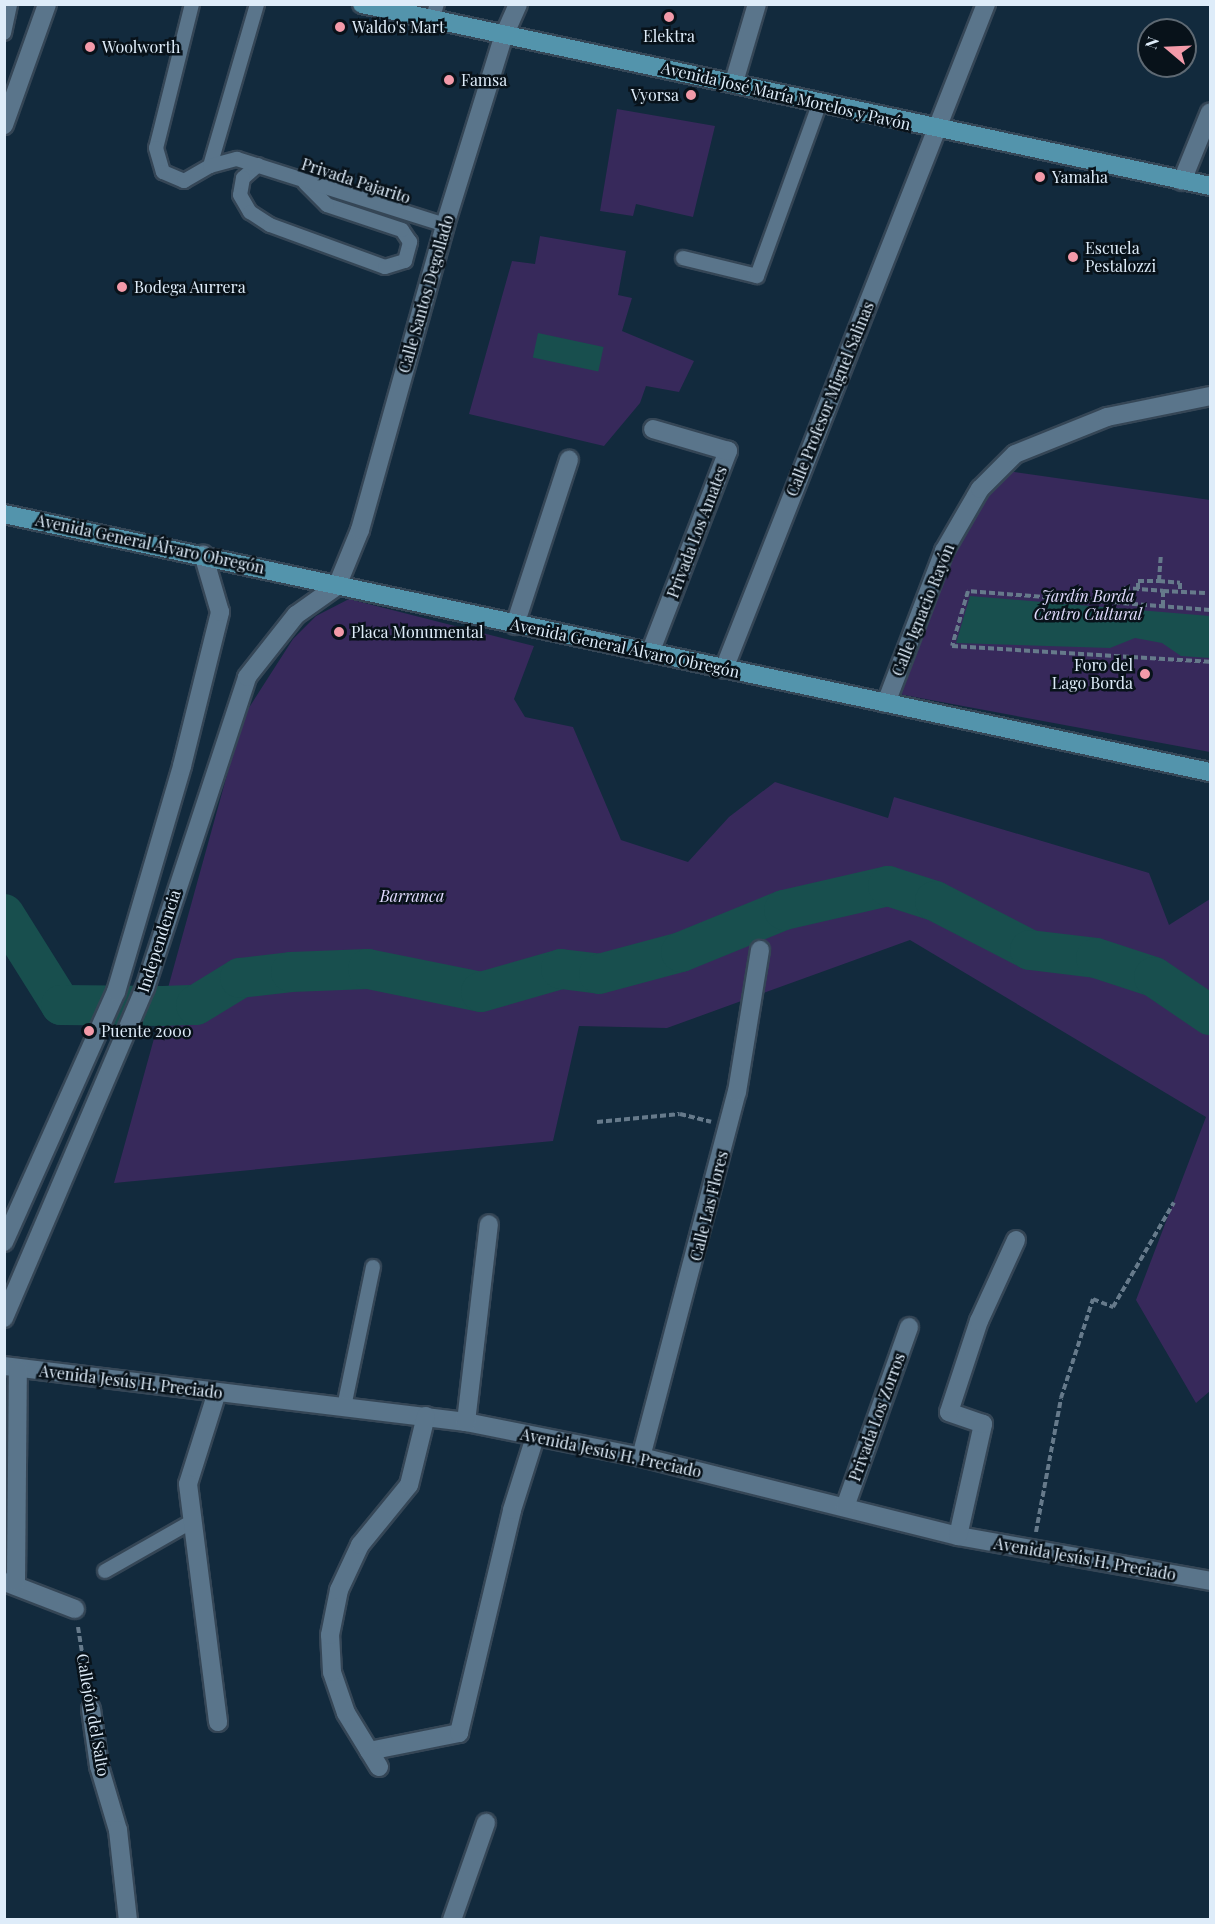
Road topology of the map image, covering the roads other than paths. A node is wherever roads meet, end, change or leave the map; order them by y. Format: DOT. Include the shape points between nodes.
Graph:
graph roads {
  1 [pos="10,4"];
  2 [pos="48,4"];
  3 [pos="192,4"];
  4 [pos="257,4"];
  5 [pos="362,4"];
  6 [pos="519,4"];
  7 [pos="758,4"];
  8 [pos="986,4"];
  9 [pos="434,12"];
  10 [pos="4,33"];
  11 [pos="503,38"];
  12 [pos="734,82"];
  13 [pos="819,105"];
  14 [pos="1210,112"];
  15 [pos="4,125"];
  16 [pos="939,130"];
  17 [pos="258,165"];
  18 [pos="210,166"];
  19 [pos="1182,181"];
  20 [pos="305,183"];
  21 [pos="1210,186"];
  22 [pos="445,225"];
  23 [pos="683,258"];
  24 [pos="1210,396"];
  25 [pos="653,429"];
  26 [pos="569,460"];
  27 [pos="4,514"];
  28 [pos="202,554"];
  29 [pos="337,586"];
  30 [pos="515,625"];
  31 [pos="650,652"];
  32 [pos="724,669"];
  33 [pos="886,703"];
  34 [pos="1210,772"];
  35 [pos="760,950"];
  36 [pos="489,1224"];
  37 [pos="1016,1240"];
  38 [pos="4,1242"];
  39 [pos="373,1267"];
  40 [pos="4,1318"];
  41 [pos="909,1327"];
  42 [pos="11,1368"];
  43 [pos="217,1392"];
  44 [pos="344,1407"];
  45 [pos="426,1416"];
  46 [pos="466,1422"];
  47 [pos="535,1437"];
  48 [pos="641,1457"];
  49 [pos="845,1507"];
  50 [pos="189,1523"];
  51 [pos="958,1536"];
  52 [pos="105,1571"];
  53 [pos="1210,1581"];
  54 [pos="10,1582"];
  55 [pos="75,1610"];
  56 [pos="91,1709"];
  57 [pos="218,1722"];
  58 [pos="486,1823"];
  59 [pos="128,1920"];
  60 [pos="452,1920"];
  1 -- 10 [label="lane"];
  2 -- 15 [label="street" via="15,108"];
  3 -- 18 [label="lane, Privada Pajarito" via="156,156 163,172 177,180 198,178"];
  4 -- 18 [label="lane"];
  5 -- 9 [label="main road, Avenida José María Morelos y Pavón"];
  6 -- 11 [label="street, Calle Santos Degollado"];
  7 -- 12 [label="street"];
  8 -- 16 [label="street, Calle Profesor Miguel Salinas"];
  9 -- 11 [label="main road, Avenida José María Morelos y Pavón"];
  11 -- 12 [label="main road, Avenida José María Morelos y Pavón"];
  11 -- 22 [label="street, Calle Santos Degollado"];
  12 -- 13 [label="main road, Avenida José María Morelos y Pavón"];
  13 -- 16 [label="main road, Avenida José María Morelos y Pavón"];
  13 -- 23 [label="lane" via="757,276"];
  14 -- 19 [label="street"];
  16 -- 19 [label="main road, Avenida José María Morelos y Pavón"];
  16 -- 32 [label="street, Calle Profesor Miguel Salinas"];
  17 -- 18 [label="lane, Privada Pajarito" via="237,159"];
  17 -- 20 [label="lane, Privada Pajarito"];
  17 -- 20 [label="lane" via="243,178 240,195 250,212 270,225 385,267 405,261 410,243 402,230 327,205"];
  19 -- 21 [label="main road, Avenida José María Morelos y Pavón"];
  20 -- 22 [label="lane, Privada Pajarito"];
  22 -- 29 [label="street, Calle Santos Degollado" via="360,530"];
  24 -- 33 [label="street, Calle Ignacio Rayón" via="1107,417 1015,454 980,489 944,551"];
  25 -- 31 [label="street, Privada Los Amates" via="728,451"];
  26 -- 30 [label="street"];
  27 -- 28 [label="main road, Avenida General Álvaro Obregón"];
  28 -- 29 [label="main road, Avenida General Álvaro Obregón"];
  28 -- 38 [label="street, Independencia" via="220,612 182,766 116,992"];
  29 -- 30 [label="main road, Avenida General Álvaro Obregón"];
  29 -- 40 [label="street, Independencia" via="296,615 247,677 145,988"];
  30 -- 31 [label="main road, Avenida General Álvaro Obregón"];
  31 -- 32 [label="main road, Avenida General Álvaro Obregón"];
  32 -- 33 [label="main road, Avenida General Álvaro Obregón"];
  33 -- 34 [label="main road, Avenida General Álvaro Obregón"];
  35 -- 48 [label="street, Calle Las Flores" via="729,1127"];
  36 -- 46 [label="street"];
  37 -- 51 [label="street" via="979,1321 949,1412 982,1424"];
  39 -- 44 [label="lane"];
  41 -- 49 [label="street, Privada Los Zorros"];
  42 -- 43 [label="street, Avenida Jesús H. Preciado"];
  42 -- 54 [label="street"];
  43 -- 44 [label="street, Avenida Jesús H. Preciado"];
  43 -- 50 [label="street" via="194,1454"];
  44 -- 45 [label="street, Avenida Jesús H. Preciado"];
  45 -- 46 [label="street, Avenida Jesús H. Preciado"];
  45 -- 47 [label="street" via="409,1485 360,1545 339,1590 330,1635 332,1672 342,1703 374,1759 459,1732"];
  46 -- 47 [label="street, Avenida Jesús H. Preciado"];
  47 -- 48 [label="street, Avenida Jesús H. Preciado"];
  48 -- 49 [label="street, Avenida Jesús H. Preciado"];
  49 -- 51 [label="street, Avenida Jesús H. Preciado"];
  50 -- 52 [label="lane"];
  50 -- 57 [label="street"];
  51 -- 53 [label="street, Avenida Jesús H. Preciado"];
  54 -- 55 [label="street"];
  56 -- 59 [label="street, Callejón del Salto" via="99,1766 118,1830"];
  58 -- 60 [label="street"];
}
